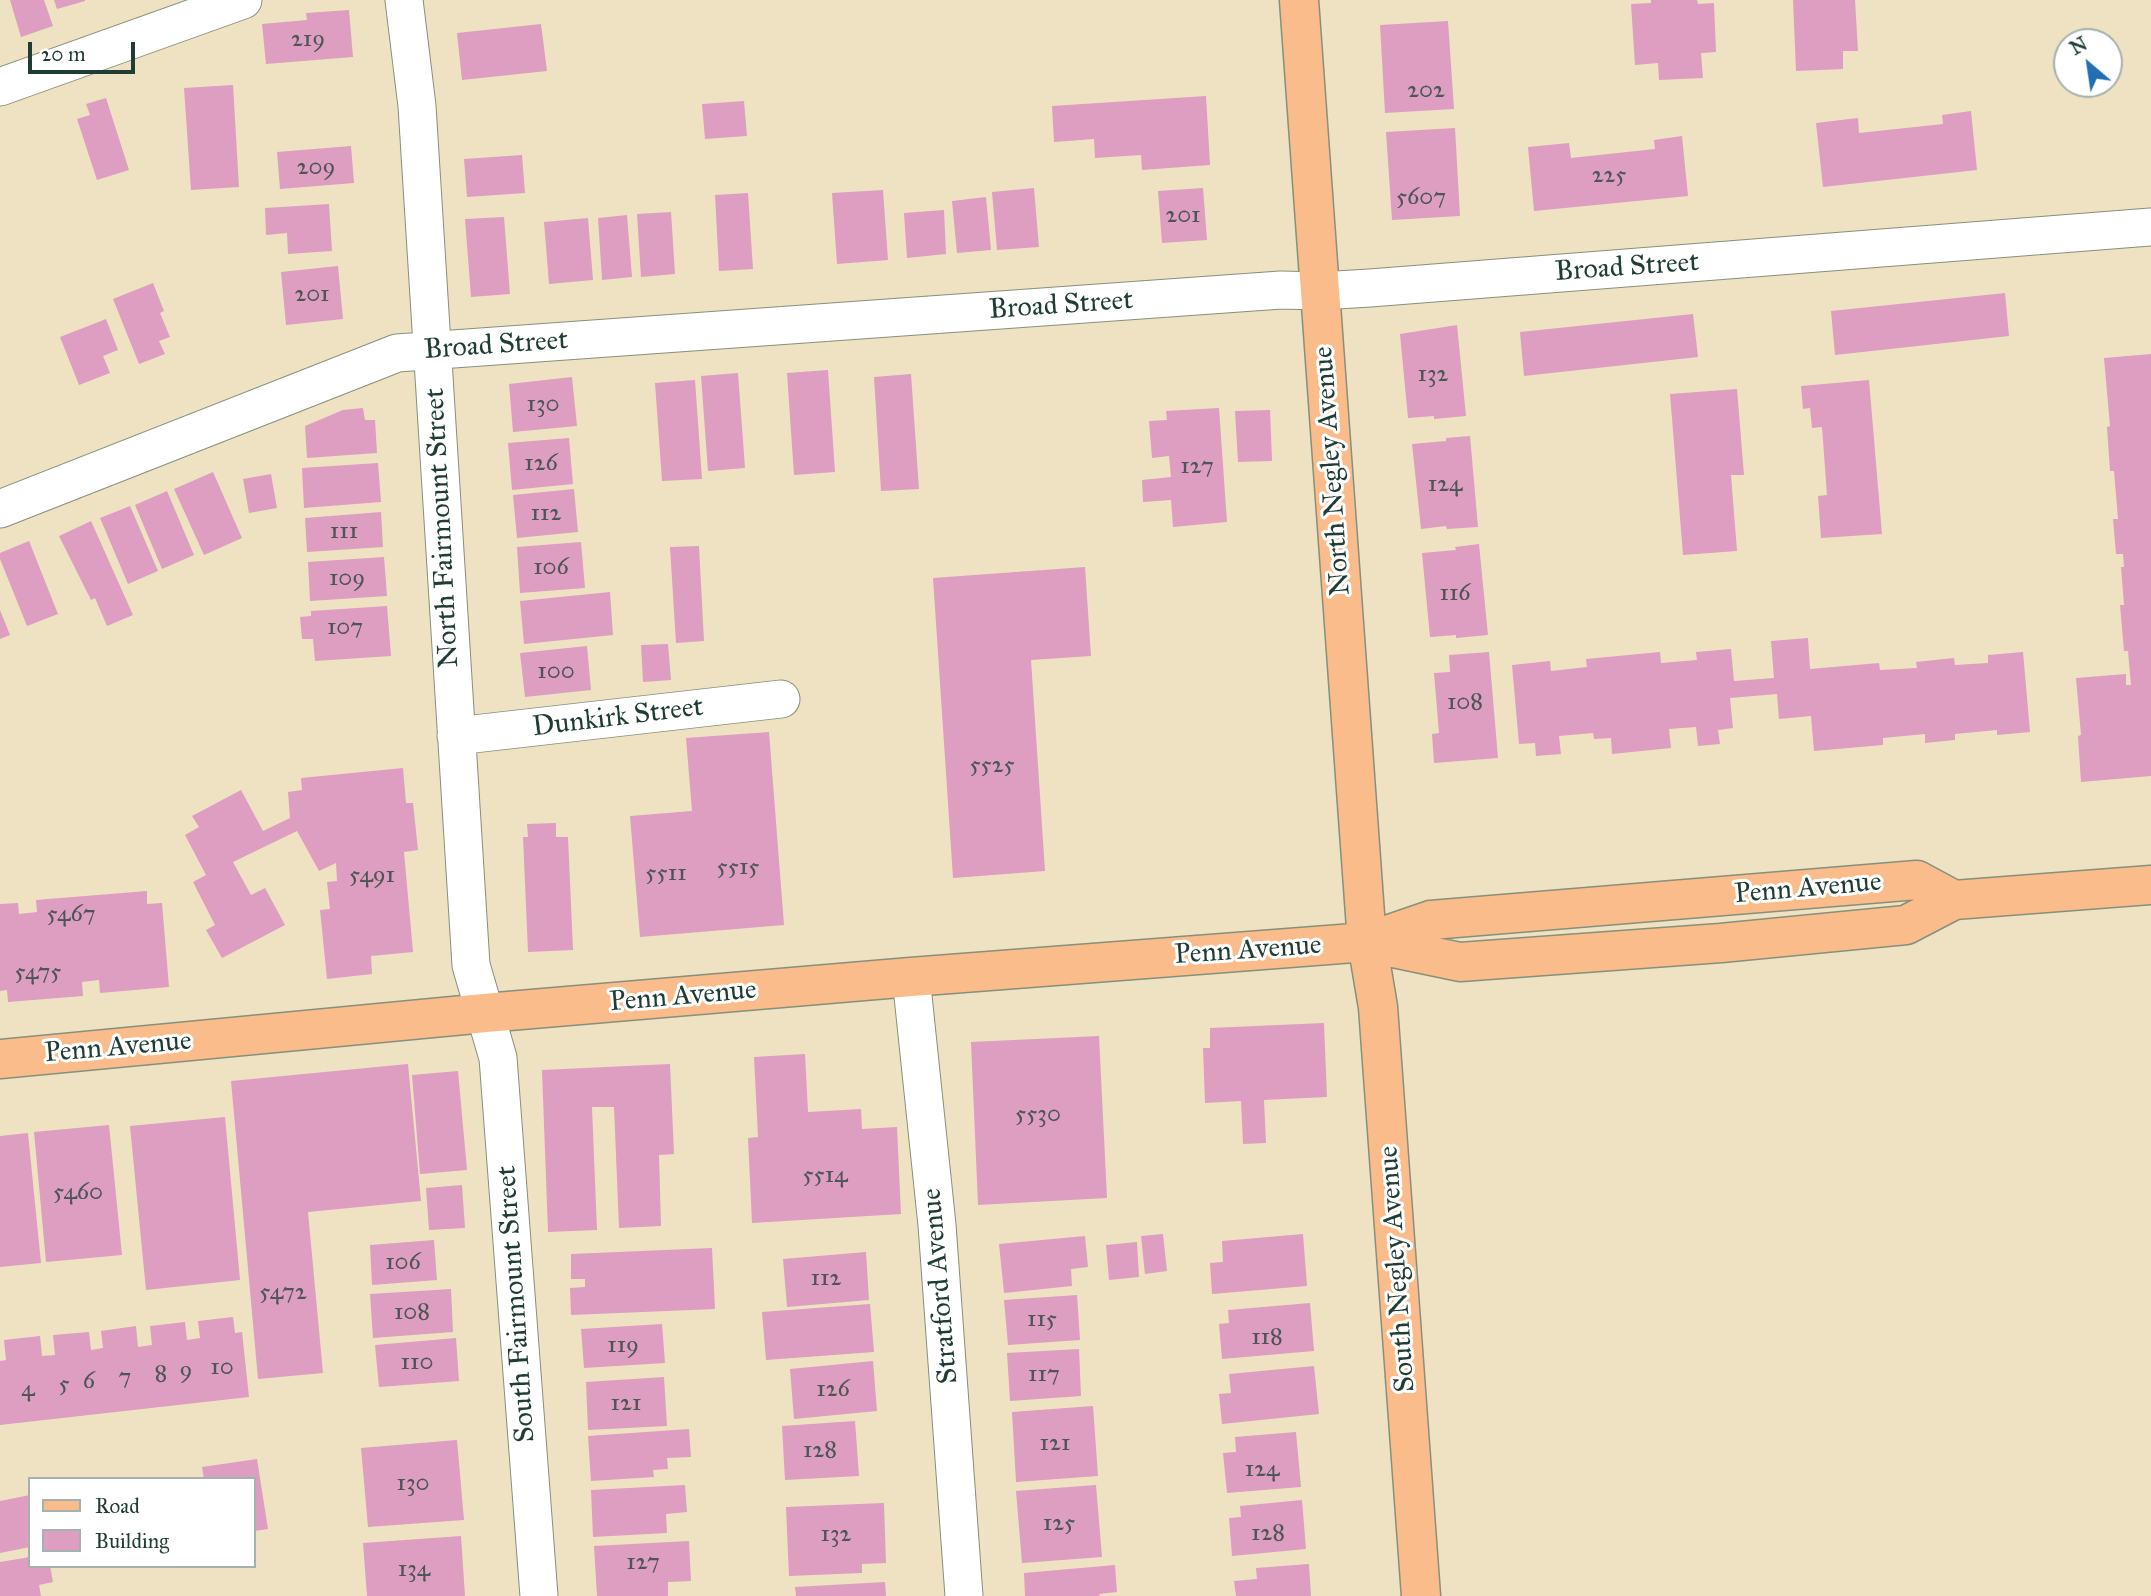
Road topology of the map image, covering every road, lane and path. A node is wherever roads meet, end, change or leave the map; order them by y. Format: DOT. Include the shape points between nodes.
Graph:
graph roads {
  1 [pos="243,0"];
  2 [pos="404,0"];
  3 [pos="1299,0"];
  4 [pos="0,87"];
  5 [pos="2151,228"];
  6 [pos="1320,291"];
  7 [pos="433,350"];
  8 [pos="0,509"];
  9 [pos="781,699"];
  10 [pos="456,736"];
  11 [pos="2151,885"];
  12 [pos="1367,942"];
  13 [pos="911,977"];
  14 [pos="485,1013"];
  15 [pos="0,1059"];
  16 [pos="539,1596"];
  17 [pos="964,1596"];
  18 [pos="1421,1596"];
  1 -- 4 [label="street"];
  2 -- 7 [label="street, North Fairmount Street" via="417,106"];
  3 -- 6 [label="main road, North Negley Avenue"];
  5 -- 6 [label="street, Broad Street"];
  6 -- 7 [label="street, Broad Street" via="1281,290"];
  6 -- 12 [label="main road, North Negley Avenue"];
  7 -- 8 [label="street, Broad Street" via="379,359"];
  7 -- 10 [label="street, North Fairmount Street"];
  9 -- 10 [label="street, Dunkirk Street"];
  10 -- 14 [label="street, North Fairmount Street" via="471,965"];
  11 -- 12 [label="main road, Penn Avenue" via="1954,900 1906,925 1460,962"];
  12 -- 13 [label="main road, Penn Avenue"];
  12 -- 18 [label="main road, South Negley Avenue" via="1378,1007"];
  13 -- 14 [label="main road, Penn Avenue"];
  13 -- 17 [label="street, Stratford Avenue" via="937,1225"];
  14 -- 15 [label="main road, Penn Avenue"];
  14 -- 16 [label="street, South Fairmount Street" via="498,1058"];
}
